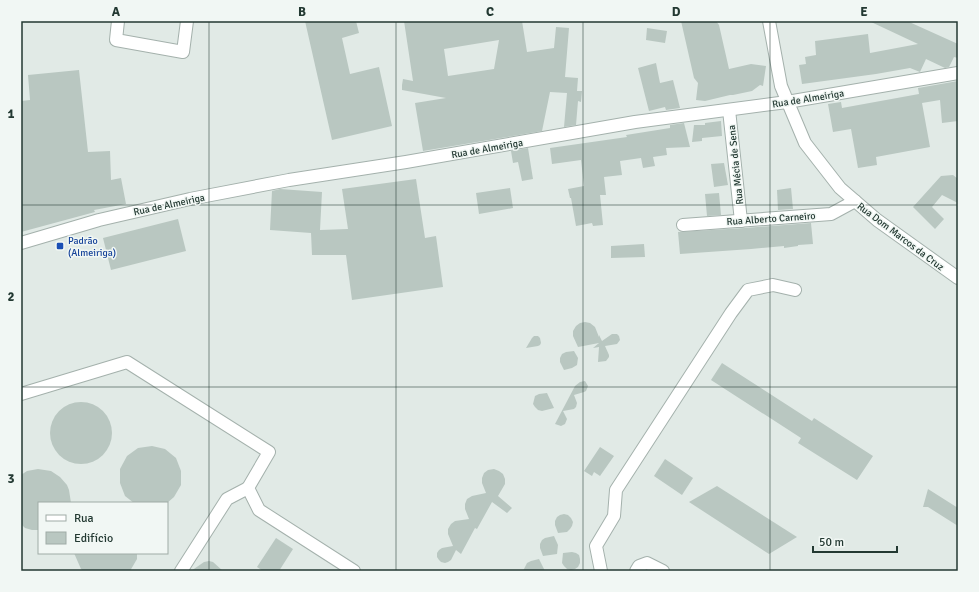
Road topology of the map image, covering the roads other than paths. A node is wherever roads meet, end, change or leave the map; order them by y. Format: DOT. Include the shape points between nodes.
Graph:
graph roads {
  1 [pos="118,21"];
  2 [pos="187,21"];
  3 [pos="768,22"];
  4 [pos="958,73"];
  5 [pos="787,102"];
  6 [pos="729,110"];
  7 [pos="855,201"];
  8 [pos="741,221"];
  9 [pos="683,225"];
  10 [pos="21,243"];
  11 [pos="958,278"];
  12 [pos="794,290"];
  13 [pos="21,394"];
  14 [pos="248,488"];
  15 [pos="181,571"];
  16 [pos="354,571"];
  17 [pos="601,571"];
  18 [pos="636,571"];
  19 [pos="663,571"];
  1 -- 2 [label="street" via="116,40 183,52"];
  3 -- 5 [label="street, Rua Dom Marcos da Cruz" via="781,86"];
  4 -- 5 [label="street, Rua de Almeiriga"];
  5 -- 6 [label="street, Rua de Almeiriga"];
  5 -- 7 [label="street, Rua Dom Marcos da Cruz" via="805,143 840,188"];
  6 -- 8 [label="street, Rua Mécia de Sena"];
  6 -- 10 [label="street, Rua de Almeiriga" via="635,122 289,180 99,220"];
  7 -- 8 [label="street, Rua Alberto Carneiro" via="831,214"];
  7 -- 11 [label="street, Rua Dom Marcos da Cruz" via="877,220"];
  8 -- 9 [label="street, Rua Alberto Carneiro"];
  12 -- 17 [label="street" via="773,285 748,290 731,312 616,490 614,516 596,546"];
  13 -- 14 [label="street" via="127,362 268,452"];
  14 -- 15 [label="street" via="227,499"];
  14 -- 16 [label="street" via="259,510"];
  18 -- 19 [label="street" via="639,566 647,563"];
}
